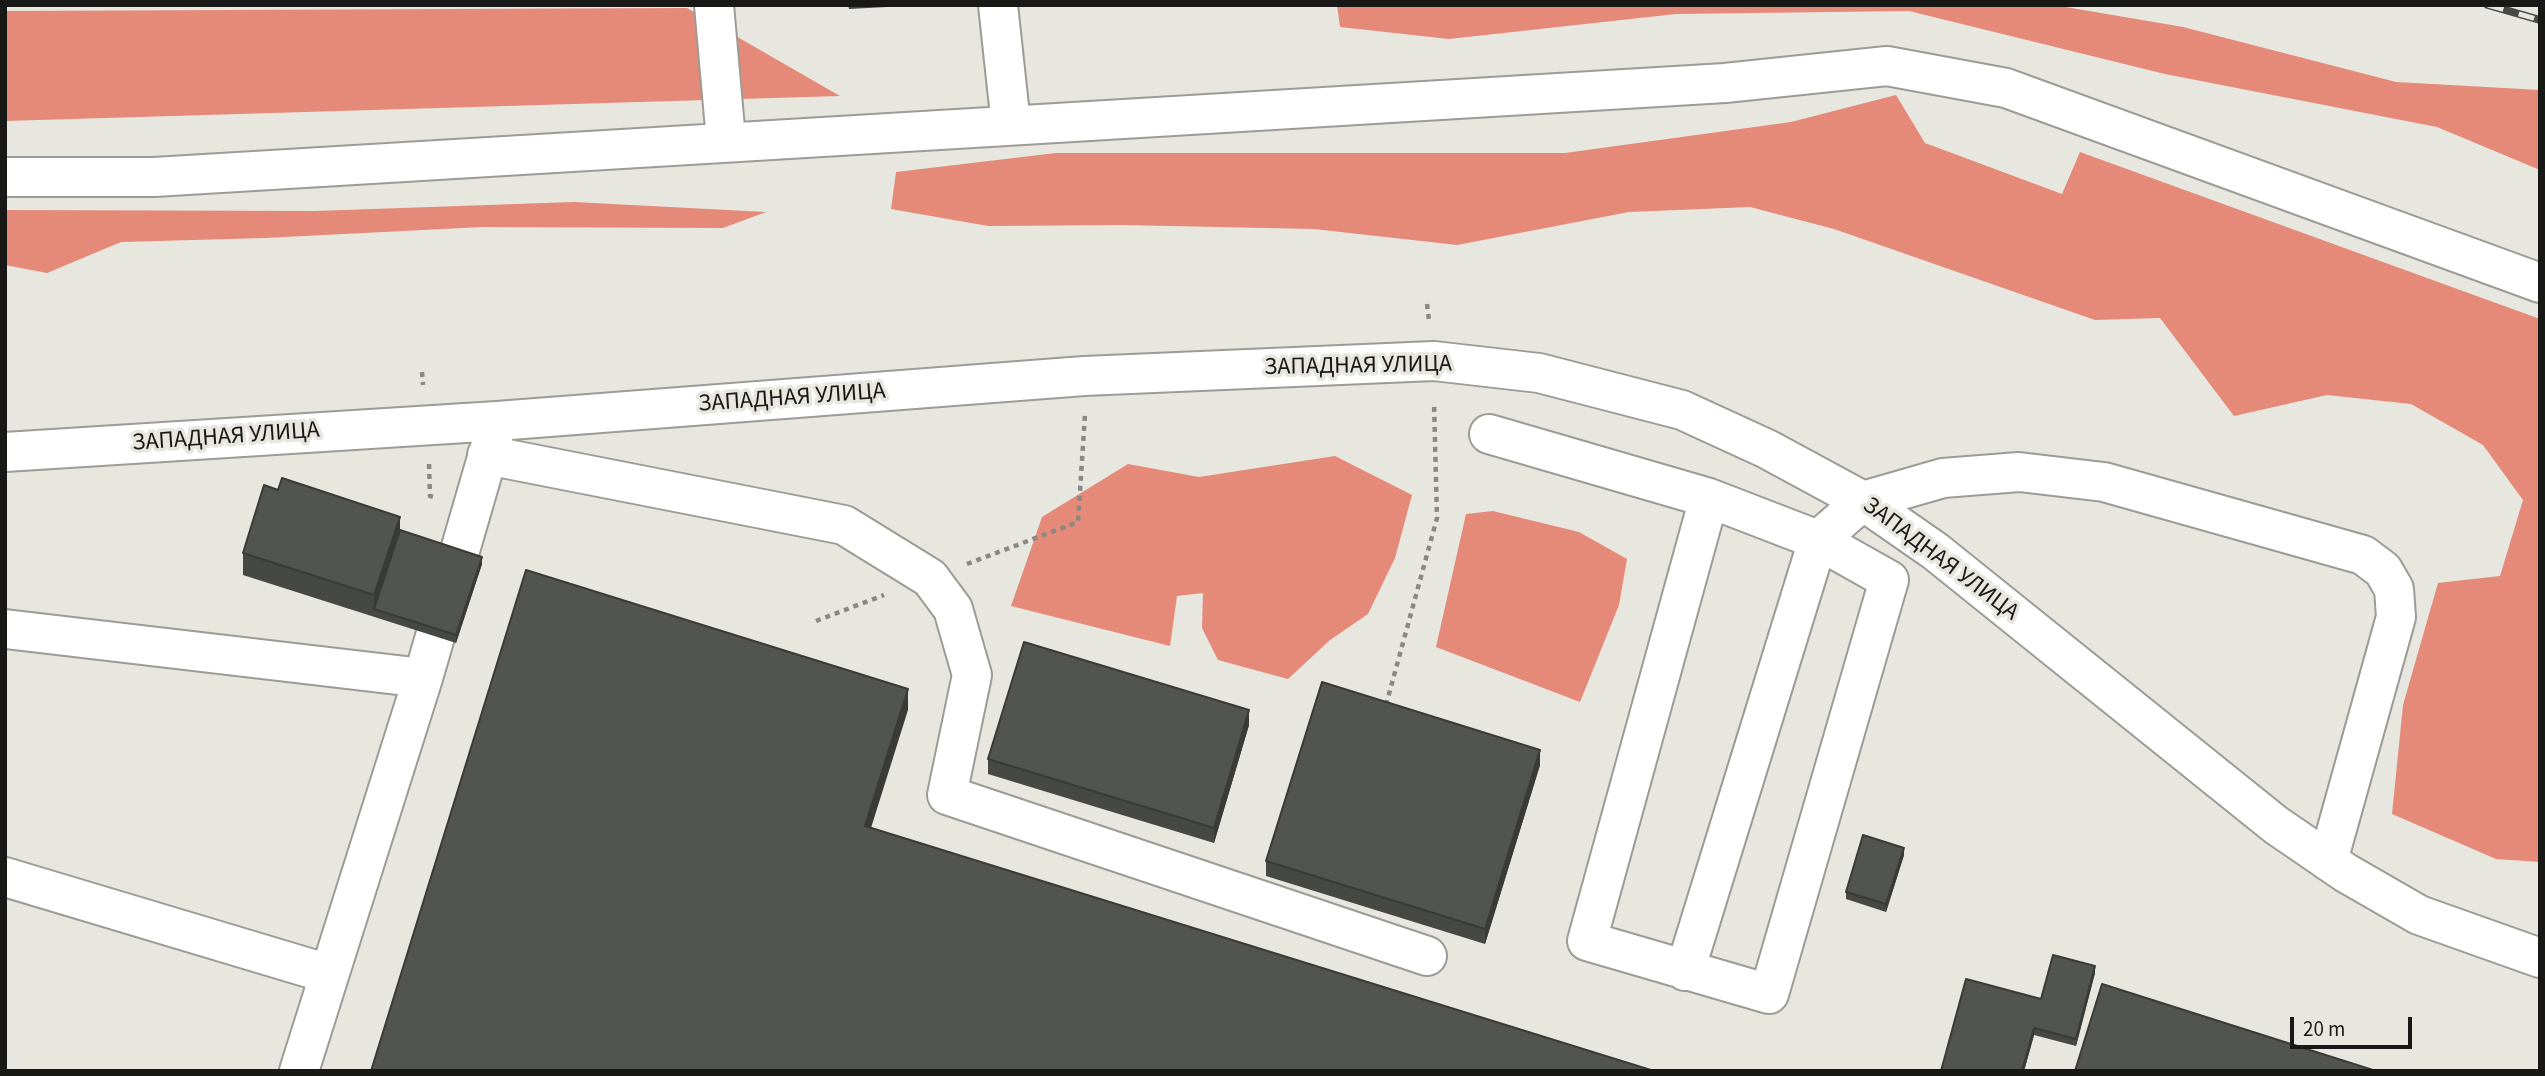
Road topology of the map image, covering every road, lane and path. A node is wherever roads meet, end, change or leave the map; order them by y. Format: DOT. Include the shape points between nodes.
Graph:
graph roads {
  1 [pos="714,5"];
  2 [pos="998,5"];
  3 [pos="1011,125"];
  4 [pos="726,141"];
  5 [pos="5,177"];
  6 [pos="2540,282"];
  7 [pos="1427,304"];
  8 [pos="1434,361"];
  9 [pos="1084,376"];
  10 [pos="1489,434"];
  11 [pos="492,438"];
  12 [pos="5,453"];
  13 [pos="1709,498"];
  14 [pos="1863,501"];
  15 [pos="1818,540"];
  16 [pos="930,578"];
  17 [pos="816,621"];
  18 [pos="5,628"];
  19 [pos="423,678"];
  20 [pos="1383,715"];
  21 [pos="2328,861"];
  22 [pos="5,877"];
  23 [pos="1427,956"];
  24 [pos="2540,958"];
  25 [pos="1685,971"];
  26 [pos="329,974"];
  27 [pos="299,1071"];
  1 -- 4 [label="street"];
  2 -- 3 [label="street"];
  3 -- 4 [label="street"];
  3 -- 6 [label="street" via="1725,83 1887,66 2006,88"];
  4 -- 5 [label="street" via="154,177"];
  7 -- 8 [label="path"];
  8 -- 9 [label="street, ЗАПАДНАЯ УЛИЦА"];
  8 -- 14 [label="street, ЗАПАДНАЯ УЛИЦА" via="1539,373 1682,410"];
  8 -- 20 [label="path" via="1437,518"];
  9 -- 11 [label="street, ЗАПАДНАЯ УЛИЦА"];
  9 -- 16 [label="path" via="1078,522"];
  10 -- 13 [label="street"];
  11 -- 12 [label="street, ЗАПАДНАЯ УЛИЦА"];
  11 -- 16 [label="street" via="844,525"];
  11 -- 19 [label="street"];
  13 -- 15 [label="street"];
  13 -- 25 [label="street" via="1587,941"];
  14 -- 15 [label="street"];
  14 -- 21 [label="street, ЗАПАДНАЯ УЛИЦА" via="1935,551 2276,825"];
  14 -- 21 [label="street" via="1943,478 2019,472 2104,482 2363,555 2383,570 2394,589 2396,617"];
  15 -- 25 [label="street"];
  15 -- 25 [label="street" via="1889,580 1769,995"];
  16 -- 17 [label="path"];
  16 -- 23 [label="street" via="953,609 972,676 947,794"];
  18 -- 19 [label="street"];
  19 -- 26 [label="street"];
  21 -- 24 [label="street, ЗАПАДНАЯ УЛИЦА" via="2419,915"];
  22 -- 26 [label="street"];
  26 -- 27 [label="street"];
}
